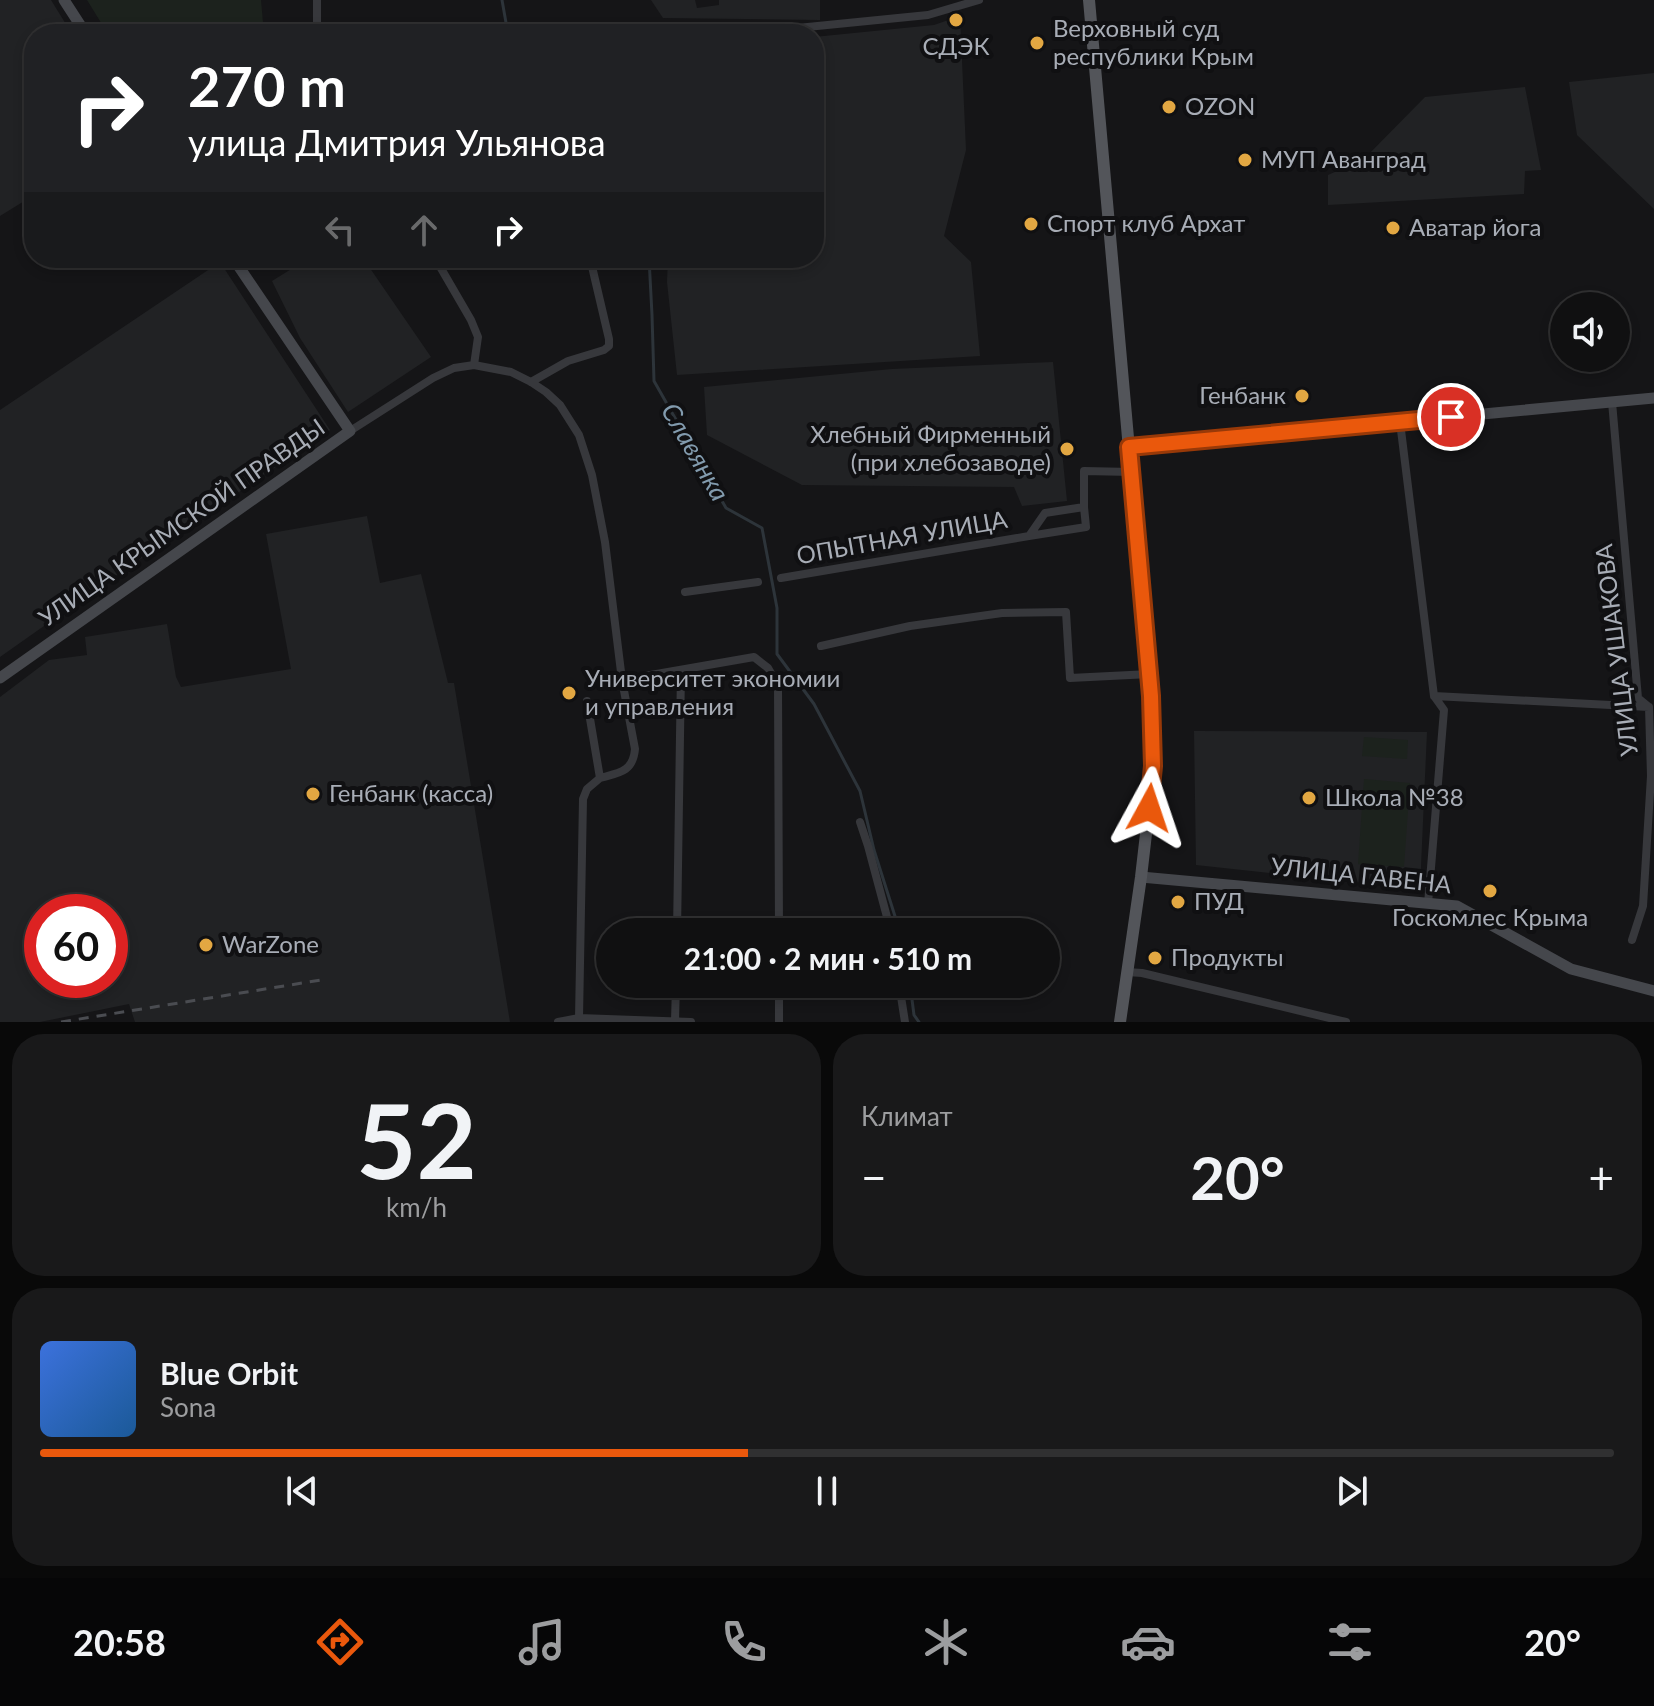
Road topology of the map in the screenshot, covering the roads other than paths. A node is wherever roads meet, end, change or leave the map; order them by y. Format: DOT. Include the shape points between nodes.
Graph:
graph roads {
  1 [pos="64,0"];
  2 [pos="317,0"];
  3 [pos="979,0"];
  4 [pos="1089,0"];
  5 [pos="80,24"];
  6 [pos="317,24"];
  7 [pos="824,25"];
  8 [pos="240,268"];
  9 [pos="441,268"];
  10 [pos="592,268"];
  11 [pos="474,365"];
  12 [pos="531,382"];
  13 [pos="1654,398"];
  14 [pos="1612,402"];
  15 [pos="1400,422"];
  16 [pos="350,431"];
  17 [pos="1129,447"];
  18 [pos="1132,472"];
  19 [pos="1084,507"];
  20 [pos="1029,536"];
  21 [pos="781,578"];
  22 [pos="758,582"];
  23 [pos="685,592"];
  24 [pos="821,646"];
  25 [pos="681,671"];
  26 [pos="1150,674"];
  27 [pos="0,678"];
  28 [pos="622,680"];
  29 [pos="1434,696"];
  30 [pos="587,701"];
  31 [pos="1652,707"];
  32 [pos="600,778"];
  33 [pos="860,822"];
  34 [pos="1141,877"];
  35 [pos="1428,904"];
  36 [pos="677,918"];
  37 [pos="779,918"];
  38 [pos="887,918"];
  39 [pos="1632,940"];
  40 [pos="1127,972"];
  41 [pos="1654,991"];
  42 [pos="676,998"];
  43 [pos="779,998"];
  44 [pos="901,998"];
  45 [pos="579,1018"];
  46 [pos="675,1021"];
  47 [pos="558,1022"];
  48 [pos="691,1022"];
  49 [pos="779,1022"];
  50 [pos="905,1022"];
  51 [pos="1120,1022"];
  52 [pos="1346,1022"];
  1 -- 5 [label="street"];
  2 -- 6 [label="street"];
  3 -- 7 [label="street" via="928,15"];
  4 -- 17 [label="main road"];
  8 -- 16 [label="street, УЛИЦА КРЫМСКОЙ ПРАВДЫ"];
  9 -- 11 [label="street" via="478,337"];
  10 -- 12 [label="street" via="609,346"];
  11 -- 12 [label="street, УЛИЦА КРЫМСКОЙ ПРАВДЫ"];
  11 -- 16 [label="street, УЛИЦА КРЫМСКОЙ ПРАВДЫ" via="433,378"];
  12 -- 28 [label="street, УЛИЦА КРЫМСКОЙ ПРАВДЫ" via="571,419 592,475"];
  13 -- 14 [label="street"];
  14 -- 15 [label="street"];
  14 -- 31 [label="street, УЛИЦА УШАКОВА" via="1638,698"];
  15 -- 17 [label="street"];
  15 -- 29 [label="street"];
  16 -- 27 [label="street, УЛИЦА КРЫМСКОЙ ПРАВДЫ"];
  17 -- 18 [label="main road"];
  18 -- 19 [label="street" via="1084,471"];
  18 -- 26 [label="main road"];
  19 -- 20 [label="street, ОПЫТНАЯ УЛИЦА" via="1045,513"];
  19 -- 20 [label="street, ОПЫТНАЯ УЛИЦА" via="1086,527"];
  20 -- 21 [label="street, ОПЫТНАЯ УЛИЦА"];
  22 -- 23 [label="street"];
  24 -- 26 [label="street" via="1002,613 1066,612 1070,678"];
  25 -- 28 [label="street"];
  25 -- 36 [label="street"];
  25 -- 37 [label="street" via="754,657 778,685"];
  26 -- 34 [label="main road" via="1153,766"];
  28 -- 32 [label="street, УЛИЦА КРЫМСКОЙ ПРАВДЫ" via="634,759 631,766"];
  29 -- 31 [label="street"];
  29 -- 35 [label="street" via="1444,710"];
  30 -- 32 [label="street"];
  31 -- 39 [label="street, УЛИЦА УШАКОВА" via="1643,906"];
  32 -- 45 [label="street" via="583,799"];
  33 -- 38 [label="street"];
  34 -- 35 [label="street, УЛИЦА ГАВЕНА"];
  34 -- 40 [label="main road"];
  35 -- 41 [label="street, УЛИЦА ГАВЕНА" via="1457,906 1571,969"];
  40 -- 51 [label="main road"];
  40 -- 52 [label="street"];
  42 -- 46 [label="street"];
  43 -- 49 [label="street"];
  44 -- 50 [label="street"];
  45 -- 46 [label="street"];
  45 -- 47 [label="street"];
  46 -- 48 [label="street"];
}
